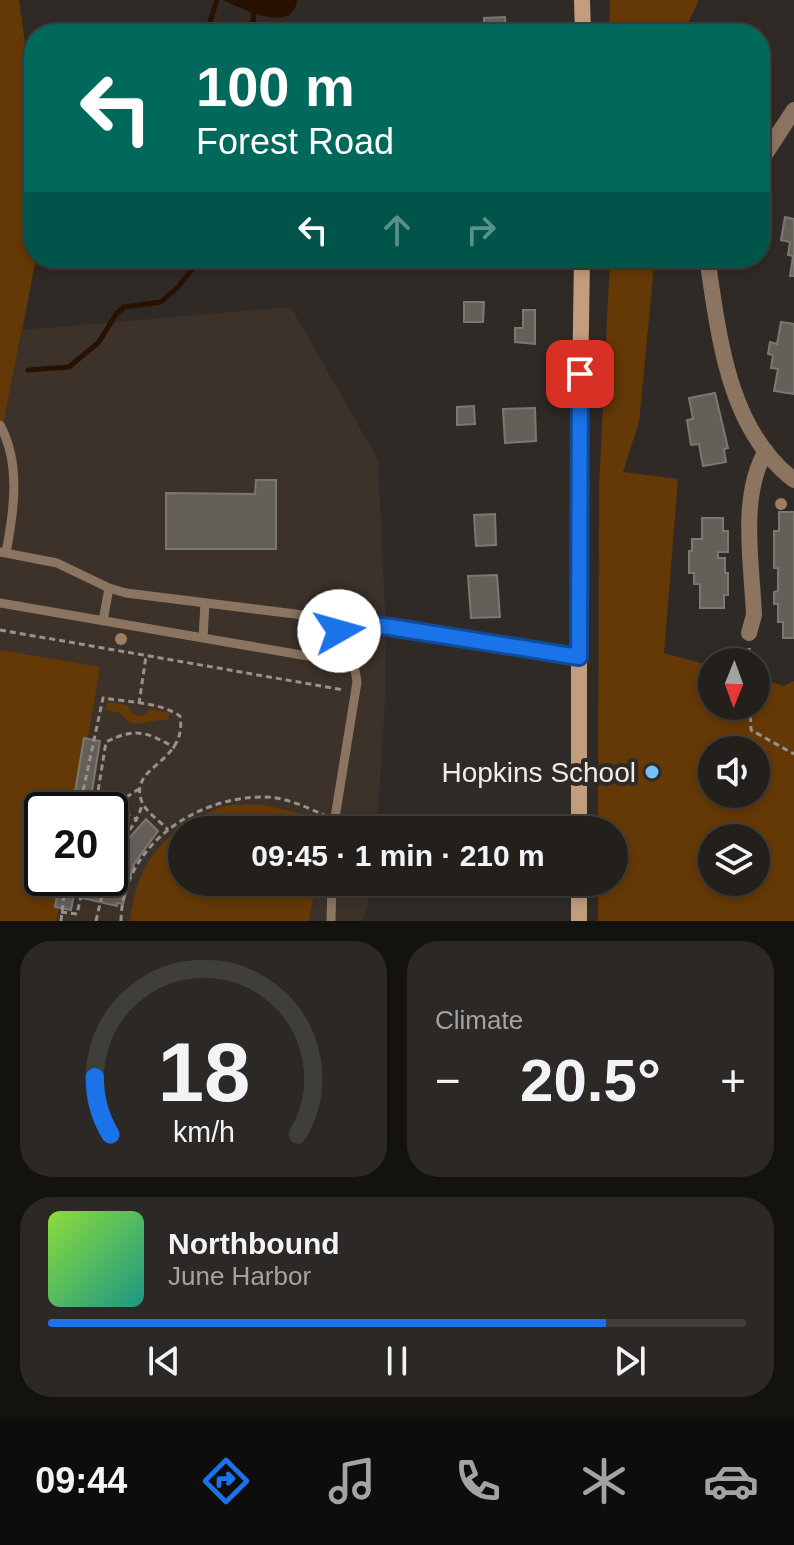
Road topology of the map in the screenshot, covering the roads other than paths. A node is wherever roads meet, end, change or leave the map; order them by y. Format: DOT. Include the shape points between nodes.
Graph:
graph roads {
  1 [pos="582,0"];
  2 [pos="583,24"];
  3 [pos="794,110"];
  4 [pos="770,147"];
  5 [pos="582,268"];
  6 [pos="709,268"];
  7 [pos="0,425"];
  8 [pos="766,451"];
  9 [pos="792,473"];
  10 [pos="3,552"];
  11 [pos="109,588"];
  12 [pos="0,603"];
  13 [pos="205,603"];
  14 [pos="103,621"];
  15 [pos="339,631"];
  16 [pos="749,633"];
  17 [pos="203,638"];
  18 [pos="579,657"];
  19 [pos="354,664"];
  20 [pos="335,816"];
  21 [pos="579,816"];
  22 [pos="332,896"];
  23 [pos="579,896"];
  24 [pos="331,921"];
  25 [pos="579,921"];
  1 -- 2 [label="main road"];
  3 -- 4 [label="street"];
  5 -- 18 [label="main road"];
  6 -- 8 [label="street" via="733,388"];
  7 -- 10 [label="lane" via="13,463"];
  8 -- 9 [label="street"];
  8 -- 16 [label="street" via="749,497 754,615"];
  10 -- 11 [label="lane" via="57,563"];
  11 -- 13 [label="lane"];
  11 -- 14 [label="lane"];
  12 -- 14 [label="lane"];
  13 -- 15 [label="lane" via="303,615 331,621"];
  13 -- 17 [label="lane"];
  14 -- 17 [label="lane"];
  15 -- 18 [label="lane" via="375,626"];
  15 -- 19 [label="lane"];
  17 -- 19 [label="lane"];
  18 -- 21 [label="main road"];
  19 -- 20 [label="lane" via="356,692"];
  22 -- 24 [label="lane"];
  23 -- 25 [label="main road"];
}
